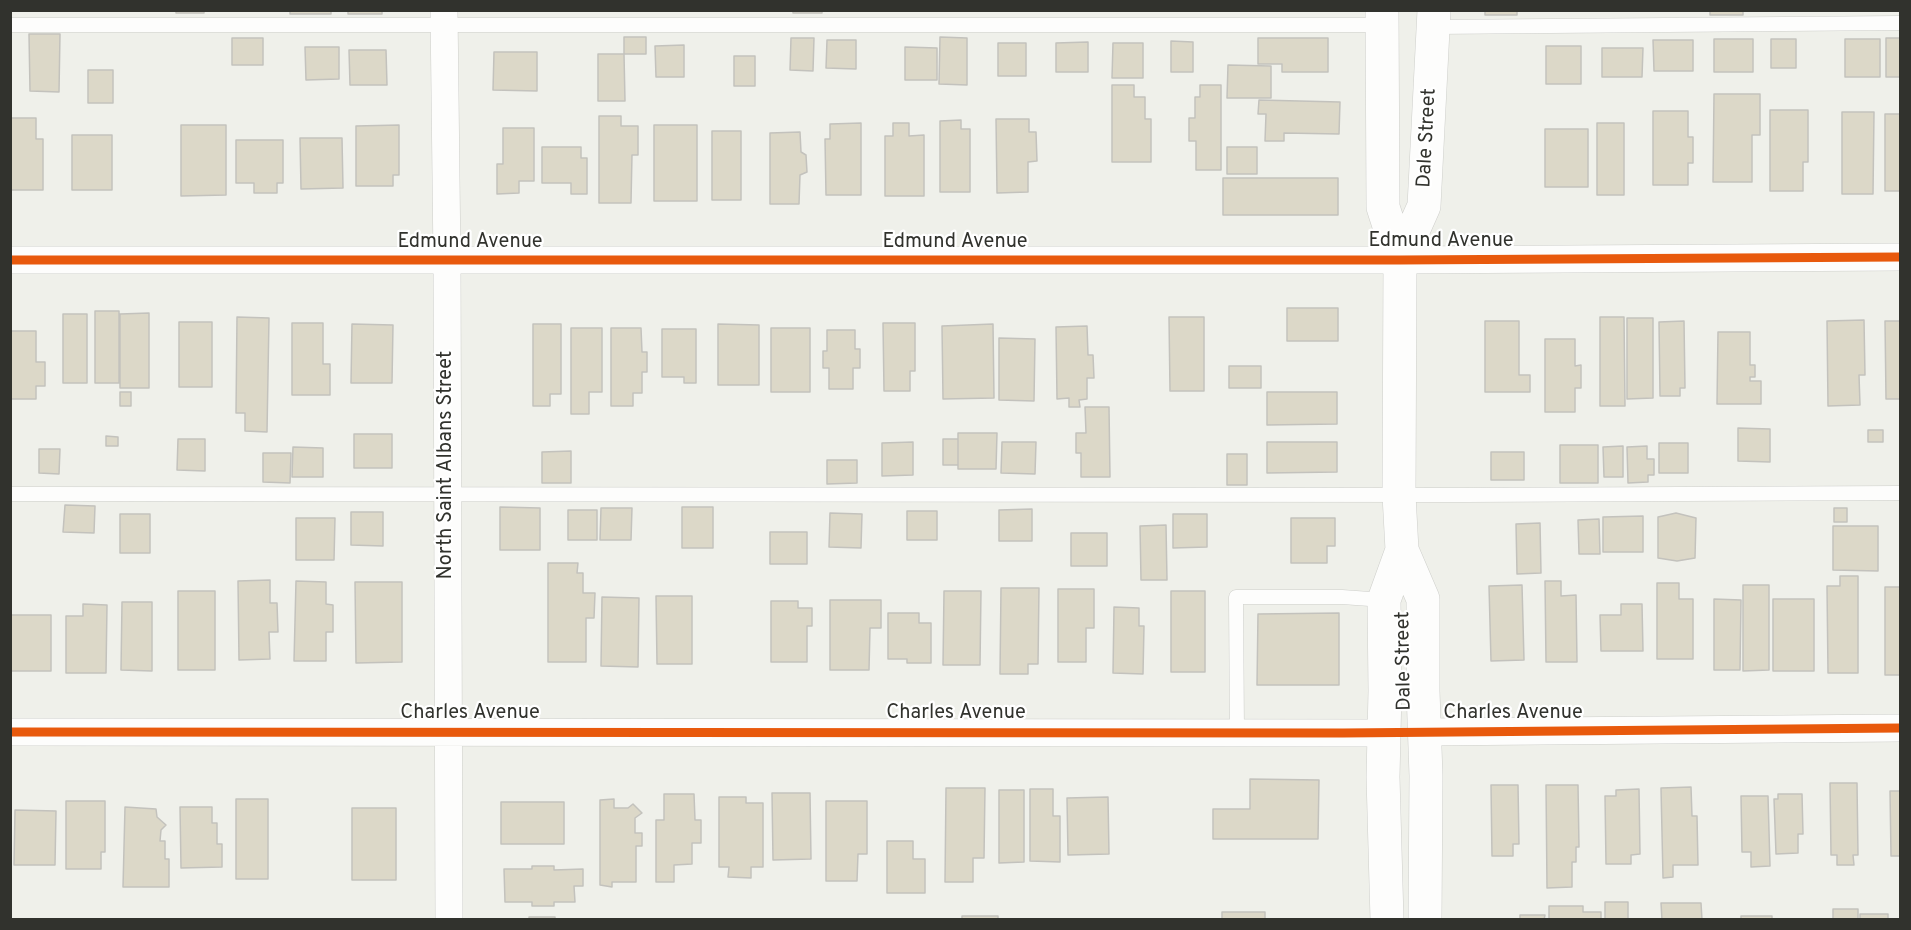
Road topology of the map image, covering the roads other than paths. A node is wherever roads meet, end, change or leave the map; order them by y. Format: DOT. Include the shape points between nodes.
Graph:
graph roads {
  1 [pos="444,18"];
  2 [pos="1382,18"];
  3 [pos="1434,19"];
  4 [pos="1900,23"];
  5 [pos="10,25"];
  6 [pos="1900,256"];
  7 [pos="10,260"];
  8 [pos="1400,260"];
  9 [pos="447,261"];
  10 [pos="1900,493"];
  11 [pos="10,494"];
  12 [pos="447,495"];
  13 [pos="1399,495"];
  14 [pos="1402,550"];
  15 [pos="1384,600"];
  16 [pos="1900,728"];
  17 [pos="10,732"];
  18 [pos="1237,732"];
  19 [pos="1424,732"];
  20 [pos="449,733"];
  21 [pos="1383,733"];
  22 [pos="448,920"];
  23 [pos="1387,920"];
  24 [pos="1425,920"];
  1 -- 2 [label="lane"];
  1 -- 5 [label="lane"];
  1 -- 9 [label="street, North Saint Albans Street"];
  2 -- 8 [label="main road, Dale Street" via="1383,207"];
  3 -- 4 [label="lane"];
  3 -- 8 [label="main road, Dale Street" via="1424,206"];
  6 -- 8 [label="street, Edmund Avenue"];
  7 -- 9 [label="street, Edmund Avenue"];
  8 -- 9 [label="street, Edmund Avenue"];
  8 -- 13 [label="main road, Dale Street"];
  9 -- 12 [label="street, North Saint Albans Street"];
  10 -- 13 [label="lane"];
  11 -- 12 [label="lane"];
  12 -- 13 [label="lane"];
  12 -- 20 [label="street, North Saint Albans Street"];
  13 -- 14 [label="main road, Dale Street"];
  14 -- 15 [label="main road, Dale Street"];
  14 -- 19 [label="main road, Dale Street" via="1423,599"];
  15 -- 18 [label="lane" via="1236,597"];
  15 -- 21 [label="main road, Dale Street"];
  16 -- 19 [label="street, Charles Avenue"];
  17 -- 20 [label="street, Charles Avenue"];
  18 -- 20 [label="street, Charles Avenue"];
  18 -- 21 [label="street, Charles Avenue"];
  19 -- 24 [label="main road, Dale Street"];
  20 -- 22 [label="street, North Saint Albans Street"];
  21 -- 23 [label="main road, Dale Street"];
}
